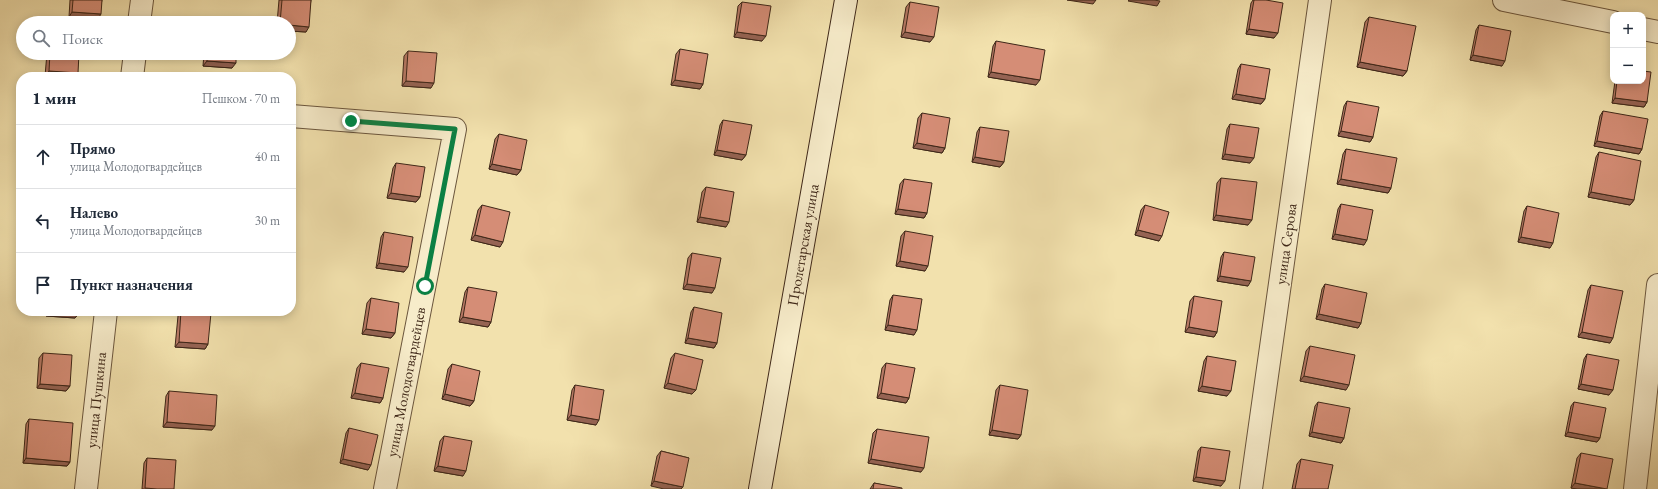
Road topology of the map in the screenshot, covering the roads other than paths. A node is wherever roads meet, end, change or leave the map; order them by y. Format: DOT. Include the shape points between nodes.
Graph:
graph roads {
  1 [pos="142,0"];
  2 [pos="846,0"];
  3 [pos="1320,0"];
  4 [pos="1504,0"];
  5 [pos="140,16"];
  6 [pos="1610,21"];
  7 [pos="1646,30"];
  8 [pos="1658,32"];
  9 [pos="134,60"];
  10 [pos="133,72"];
  11 [pos="296,116"];
  12 [pos="1658,284"];
  13 [pos="105,316"];
  14 [pos="86,489"];
  15 [pos="385,489"];
  16 [pos="760,489"];
  17 [pos="1251,489"];
  18 [pos="1635,489"];
  1 -- 5 [label="street"];
  2 -- 16 [label="street, Пролетарская улица"];
  3 -- 17 [label="street, улица Серова"];
  4 -- 6 [label="street"];
  7 -- 8 [label="street"];
  9 -- 10 [label="street"];
  11 -- 15 [label="street, улица Молодогвардейцев" via="455,129"];
  12 -- 18 [label="street"];
  13 -- 14 [label="street, улица Пушкина"];
}
